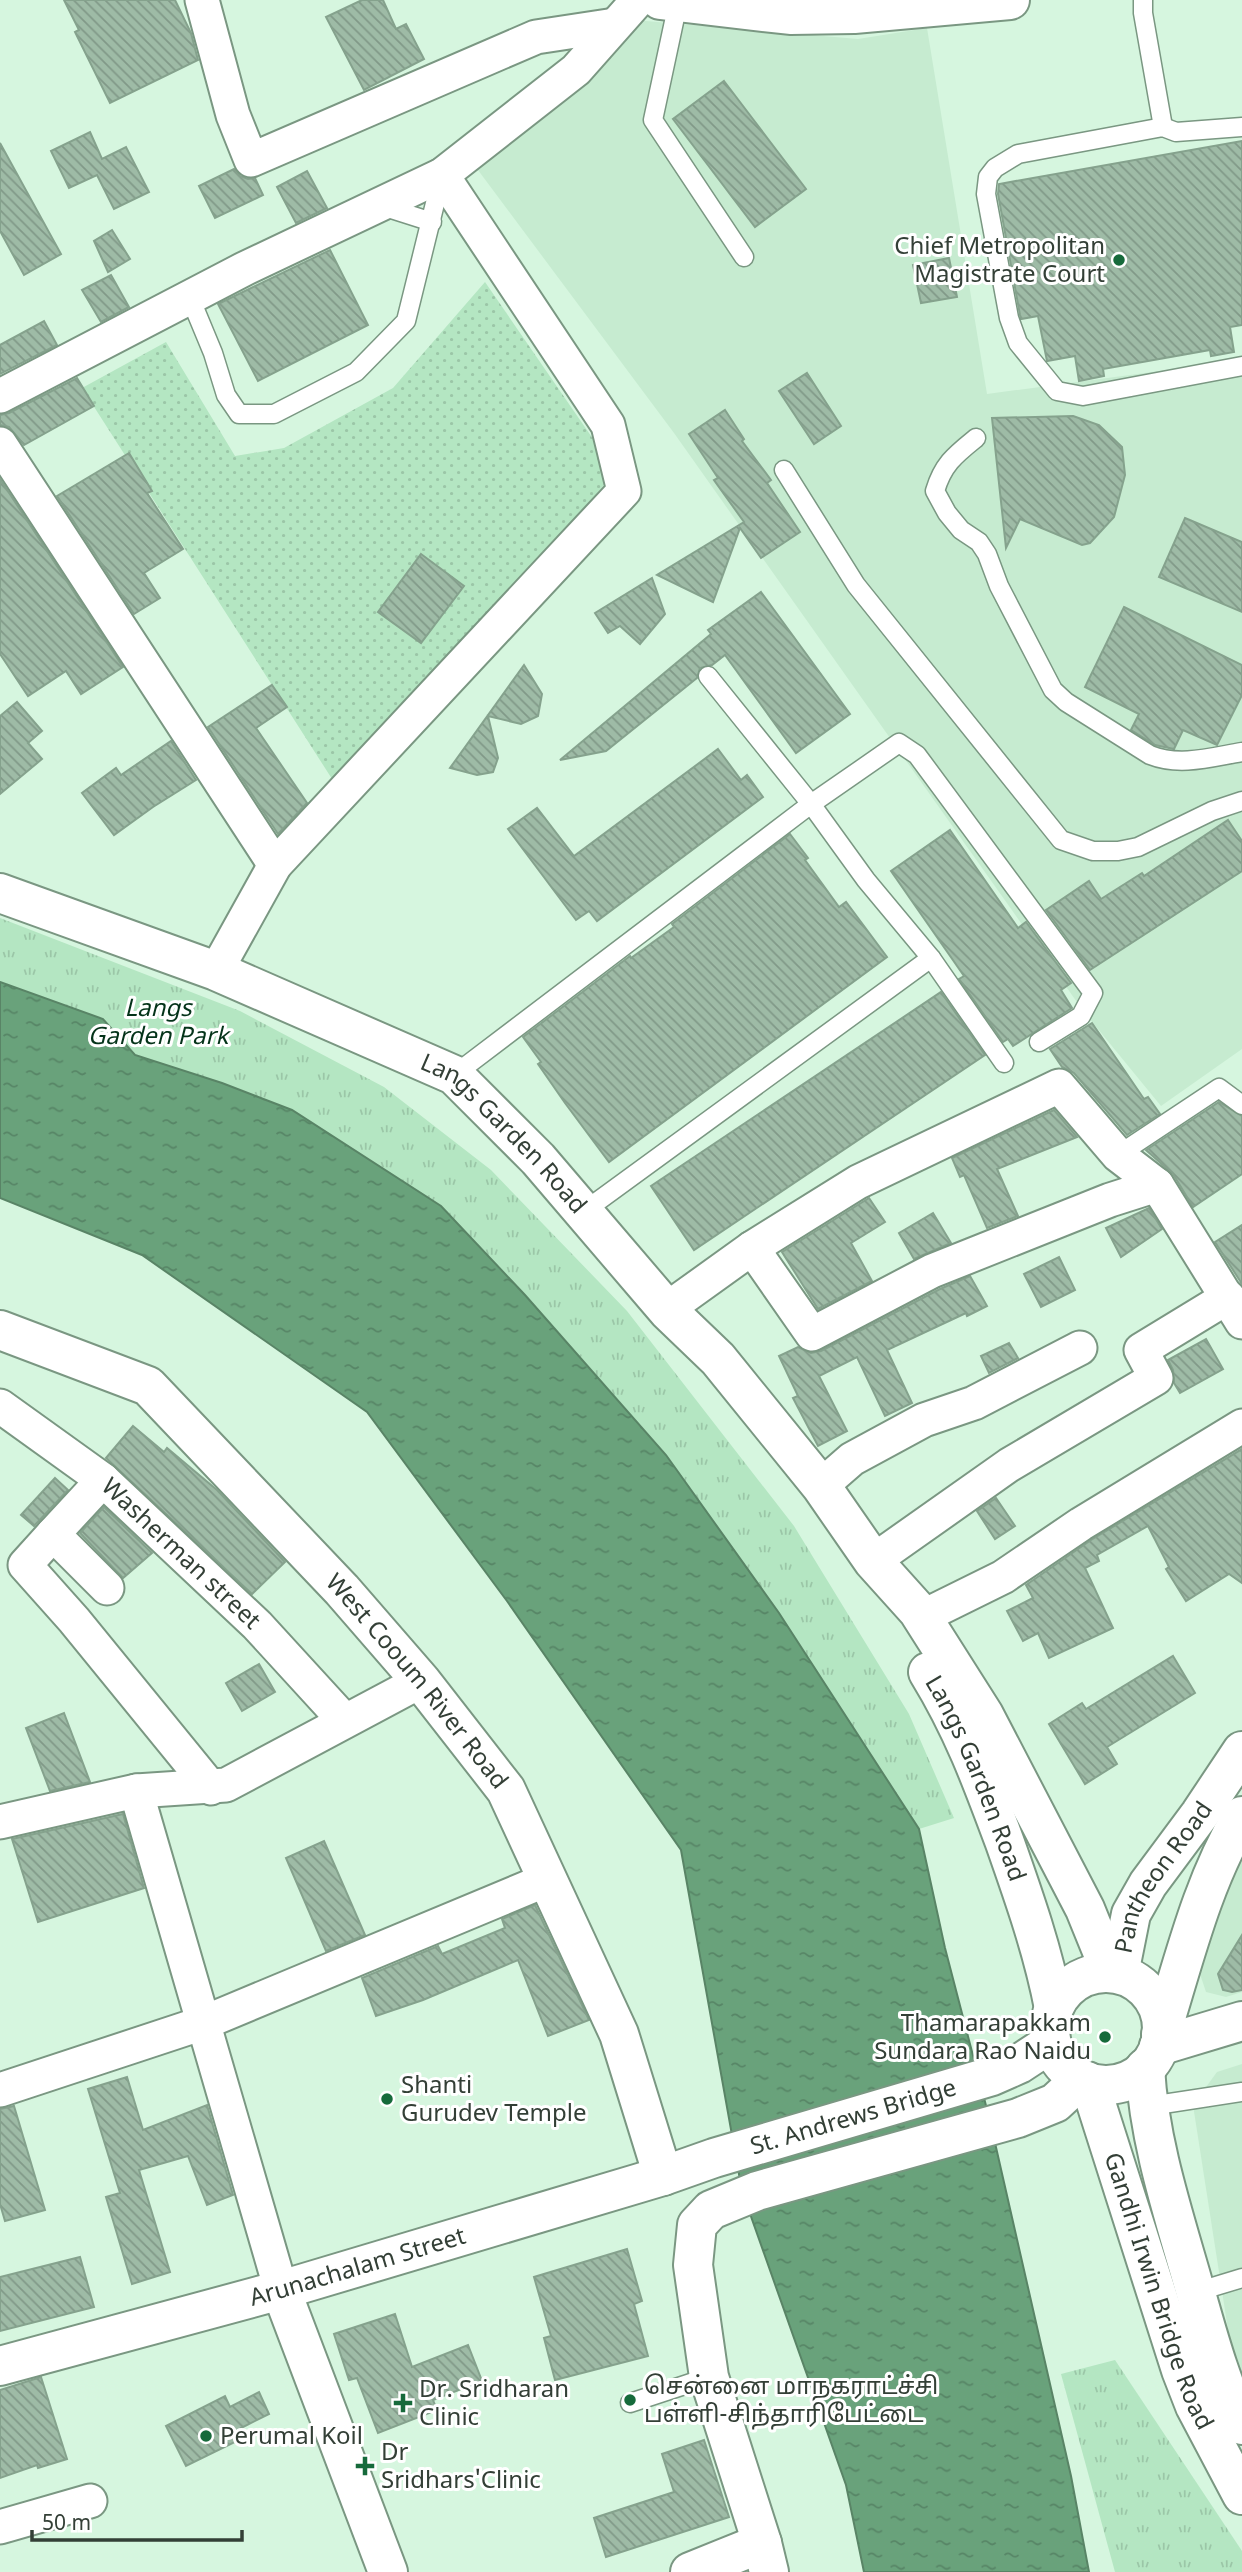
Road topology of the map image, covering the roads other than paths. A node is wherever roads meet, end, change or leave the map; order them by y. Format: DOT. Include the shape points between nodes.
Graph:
graph roads {
  1 [pos="202,0"];
  2 [pos="638,0"];
  3 [pos="1010,0"];
  4 [pos="1143,0"];
  5 [pos="669,1"];
  6 [pos="615,25"];
  7 [pos="1163,127"];
  8 [pos="1242,127"];
  9 [pos="442,175"];
  10 [pos="432,222"];
  11 [pos="744,257"];
  12 [pos="1242,366"];
  13 [pos="0,396"];
  14 [pos="976,438"];
  15 [pos="0,444"];
  16 [pos="784,470"];
  17 [pos="708,676"];
  18 [pos="1242,752"];
  19 [pos="1242,801"];
  20 [pos="811,804"];
  21 [pos="275,865"];
  22 [pos="0,893"];
  23 [pos="931,958"];
  24 [pos="216,971"];
  25 [pos="1039,1042"];
  26 [pos="1004,1063"];
  27 [pos="454,1075"];
  28 [pos="1242,1105"];
  29 [pos="1118,1155"];
  30 [pos="1157,1185"];
  31 [pos="583,1212"];
  32 [pos="752,1248"];
  33 [pos="1235,1309"];
  34 [pos="668,1311"];
  35 [pos="0,1330"];
  36 [pos="1080,1348"];
  37 [pos="0,1406"];
  38 [pos="1242,1426"];
  39 [pos="103,1480"];
  40 [pos="821,1486"];
  41 [pos="53,1534"];
  42 [pos="873,1560"];
  43 [pos="107,1588"];
  44 [pos="922,1617"];
  45 [pos="421,1681"];
  46 [pos="344,1720"];
  47 [pos="1239,1761"];
  48 [pos="211,1788"];
  49 [pos="136,1791"];
  50 [pos="1242,1816"];
  51 [pos="0,1822"];
  52 [pos="547,1880"];
  53 [pos="1074,1887"];
  54 [pos="1146,1888"];
  55 [pos="1115,1973"];
  56 [pos="1242,2021"];
  57 [pos="203,2023"];
  58 [pos="1052,2025"];
  59 [pos="1155,2049"];
  60 [pos="1074,2088"];
  61 [pos="0,2090"];
  62 [pos="1242,2092"];
  63 [pos="1150,2106"];
  64 [pos="714,2158"];
  65 [pos="663,2176"];
  66 [pos="1242,2278"];
  67 [pos="281,2290"];
  68 [pos="1196,2292"];
  69 [pos="0,2366"];
  70 [pos="709,2377"];
  71 [pos="630,2403"];
  72 [pos="1239,2412"];
  73 [pos="1242,2495"];
  74 [pos="90,2501"];
  75 [pos="0,2527"];
  76 [pos="765,2558"];
  77 [pos="388,2572"];
  78 [pos="690,2572"];
  1 -- 6 [label="street" via="233,115 251,160 536,37"];
  2 -- 6 [label="street"];
  3 -- 5 [label="main road" via="790,15"];
  4 -- 7 [label="lane"];
  5 -- 11 [label="lane" via="653,120"];
  6 -- 9 [label="street" via="576,70"];
  7 -- 8 [label="lane" via="1176,132"];
  7 -- 12 [label="lane" via="1018,154 995,168 988,177 986,194 1009,318 1018,343 1044,377 1057,391 1072,395"];
  9 -- 10 [label="lane"];
  9 -- 13 [label="street" via="244,269"];
  9 -- 21 [label="street" via="608,425 624,491"];
  10 -- 10 [label="lane" via="406,321 356,372 274,414 239,414 226,395 191,300 388,208"];
  14 -- 18 [label="lane" via="951,459 935,491 961,530 987,554 1054,690 1066,702 1164,760"];
  15 -- 21 [label="street"];
  16 -- 19 [label="lane" via="856,585 1061,840 1093,851 1138,847"];
  17 -- 20 [label="lane"];
  20 -- 23 [label="lane"];
  20 -- 25 [label="lane" via="899,743 917,755 1093,993 1081,1016"];
  20 -- 27 [label="lane"];
  21 -- 24 [label="street"];
  22 -- 24 [label="main road, Langs Garden Road"];
  23 -- 26 [label="lane"];
  23 -- 31 [label="lane"];
  24 -- 27 [label="main road, Langs Garden Road"];
  27 -- 31 [label="main road, Langs Garden Road" via="538,1159"];
  28 -- 29 [label="lane" via="1219,1088"];
  29 -- 30 [label="street"];
  29 -- 32 [label="street" via="1059,1086 858,1182"];
  30 -- 32 [label="street" via="932,1271 812,1334"];
  30 -- 33 [label="street"];
  31 -- 34 [label="main road, Langs Garden Road"];
  32 -- 34 [label="street"];
  33 -- 42 [label="street" via="1141,1350 1156,1378 1009,1465"];
  34 -- 40 [label="main road, Langs Garden Road" via="718,1359"];
  35 -- 45 [label="main road, West Cooum River Road" via="148,1386 342,1590"];
  36 -- 40 [label="street" via="974,1403 924,1420 852,1460"];
  37 -- 39 [label="street, Washerman street"];
  38 -- 44 [label="street" via="1003,1577"];
  39 -- 41 [label="street"];
  39 -- 46 [label="street, Washerman street" via="257,1625"];
  40 -- 42 [label="main road, Langs Garden Road"];
  41 -- 43 [label="street"];
  41 -- 48 [label="street" via="25,1564"];
  42 -- 44 [label="main road, Langs Garden Road"];
  42 -- 58 [label="main road, Langs Garden Road" via="916,1653 972,1754 1042,1952"];
  44 -- 53 [label="main road, Langs Garden Road" via="984,1715"];
  45 -- 46 [label="street"];
  45 -- 52 [label="main road, West Cooum River Road" via="506,1790"];
  46 -- 48 [label="street" via="226,1785"];
  47 -- 54 [label="main road, Pantheon Road"];
  48 -- 49 [label="street"];
  49 -- 51 [label="street"];
  49 -- 57 [label="street"];
  50 -- 59 [label="main road, Pantheon Road" via="1205,1893"];
  52 -- 57 [label="street"];
  52 -- 65 [label="main road, West Cooum River Road" via="619,2035"];
  53 -- 54 [label="main road" via="1119,1892"];
  53 -- 55 [label="main road, Langs Garden Road"];
  54 -- 55 [label="main road, Pantheon Road" via="1132,1914"];
  55 -- 58 [label="main road" via="1093,1974 1077,1981 1063,1993"];
  55 -- 59 [label="main road" via="1132,1979 1152,1996 1161,2021"];
  56 -- 59 [label="main road"];
  57 -- 61 [label="street"];
  57 -- 67 [label="street"];
  58 -- 60 [label="main road"];
  58 -- 64 [label="main road, St. Andrews Bridge" via="1019,2064 992,2076"];
  59 -- 60 [label="main road" via="1132,2078"];
  59 -- 63 [label="main road, Gandhi Irwin Bridge Road"];
  60 -- 70 [label="main road, St. Andrews Bridge" via="1018,2118 757,2191 703,2216 697,2225 693,2265"];
  60 -- 73 [label="main road, Gandhi Irwin Bridge Road" via="1102,2122 1181,2370 1200,2418"];
  62 -- 63 [label="lane"];
  63 -- 68 [label="main road, Gandhi Irwin Bridge Road" via="1167,2192"];
  64 -- 65 [label="main road, Arunachalam Street"];
  65 -- 67 [label="main road, Arunachalam Street"];
  66 -- 68 [label="lane"];
  67 -- 69 [label="main road, Arunachalam Street"];
  67 -- 77 [label="main road"];
  68 -- 72 [label="main road, Gandhi Irwin Bridge Road" via="1219,2370"];
  70 -- 71 [label="lane"];
  70 -- 76 [label="main road"];
  74 -- 75 [label="street"];
  76 -- 78 [label="main road"];
}
